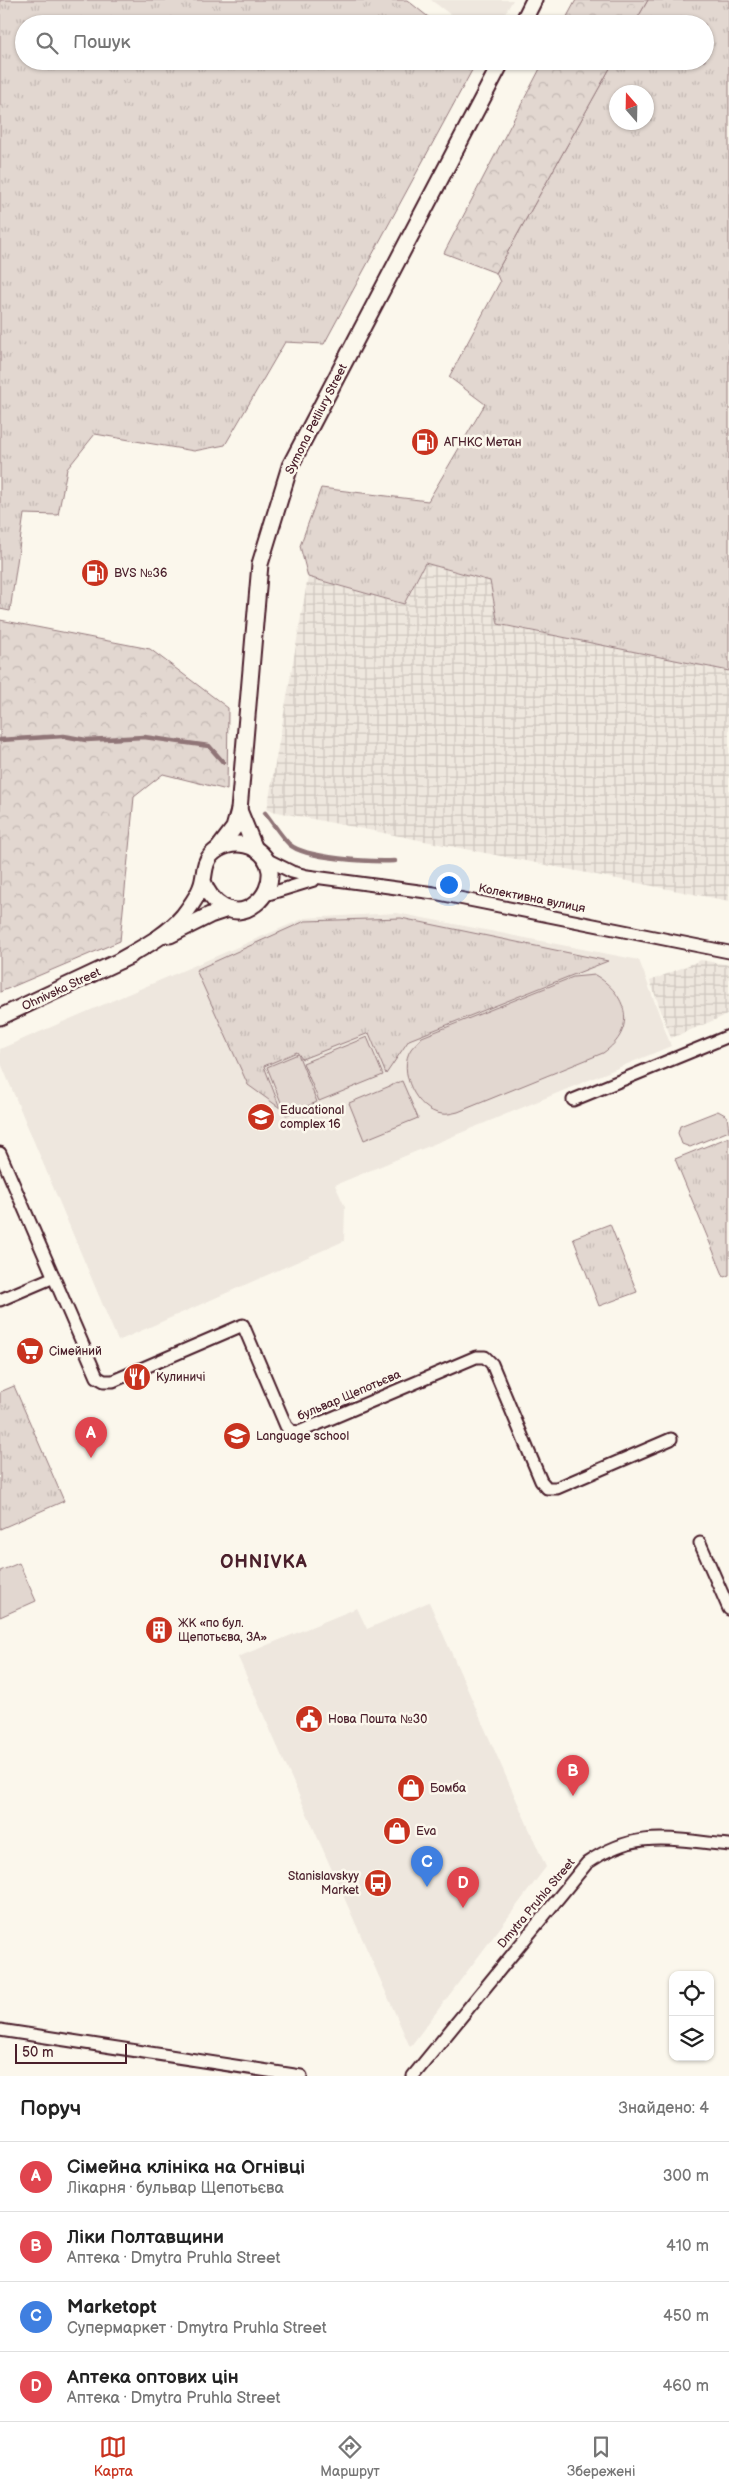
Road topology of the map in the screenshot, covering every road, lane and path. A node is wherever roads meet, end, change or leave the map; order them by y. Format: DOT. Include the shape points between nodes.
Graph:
graph roads {
  1 [pos="534,0"];
  2 [pos="526,15"];
  3 [pos="497,70"];
  4 [pos="239,810"];
  5 [pos="218,849"];
  6 [pos="260,853"];
  7 [pos="328,878"];
  8 [pos="203,881"];
  9 [pos="265,895"];
  10 [pos="228,909"];
  11 [pos="729,952"];
  12 [pos="121,960"];
  13 [pos="0,1017"];
  14 [pos="729,1036"];
  15 [pos="573,1100"];
  16 [pos="0,1153"];
  17 [pos="54,1277"];
  18 [pos="0,1300"];
  19 [pos="671,1439"];
  20 [pos="700,1543"];
  21 [pos="729,1609"];
  22 [pos="729,1845"];
  23 [pos="0,2030"];
  24 [pos="301,2076"];
  25 [pos="413,2076"];
  1 -- 2 [label="street"];
  3 -- 4 [label="street, Symona Petliury Street" via="290,466 260,564"];
  4 -- 5 [label="street, Symona Petliury Street" via="234,828"];
  4 -- 6 [label="street, Symona Petliury Street"];
  5 -- 6 [label="street" via="237,843"];
  5 -- 8 [label="street, Ohnivska Street" via="209,857"];
  6 -- 7 [label="street, Колективна вулиця" via="292,872"];
  6 -- 9 [label="street" via="270,870 270,883"];
  7 -- 9 [label="street, Колективна вулиця" via="298,883"];
  7 -- 11 [label="street, Колективна вулиця" via="434,893"];
  8 -- 10 [label="street" via="214,902"];
  8 -- 12 [label="street, Ohnivska Street" via="183,916 170,929"];
  9 -- 10 [label="street, Ohnivska Street" via="248,909"];
  10 -- 12 [label="street, Ohnivska Street"];
  12 -- 13 [label="street, Ohnivska Street"];
  14 -- 15 [label="street"];
  16 -- 17 [label="street, бульвар Щепотьєва"];
  17 -- 18 [label="street"];
  17 -- 19 [label="street, бульвар Щепотьєва" via="97,1377 104,1381 113,1381 243,1325 283,1418 292,1431 298,1432 476,1357 485,1357 492,1364 541,1481 547,1488 558,1488"];
  20 -- 21 [label="street"];
  22 -- 25 [label="street, Dmytra Pruhla Street" via="650,1838 626,1842 587,1863"];
  23 -- 24 [label="street"];
}
